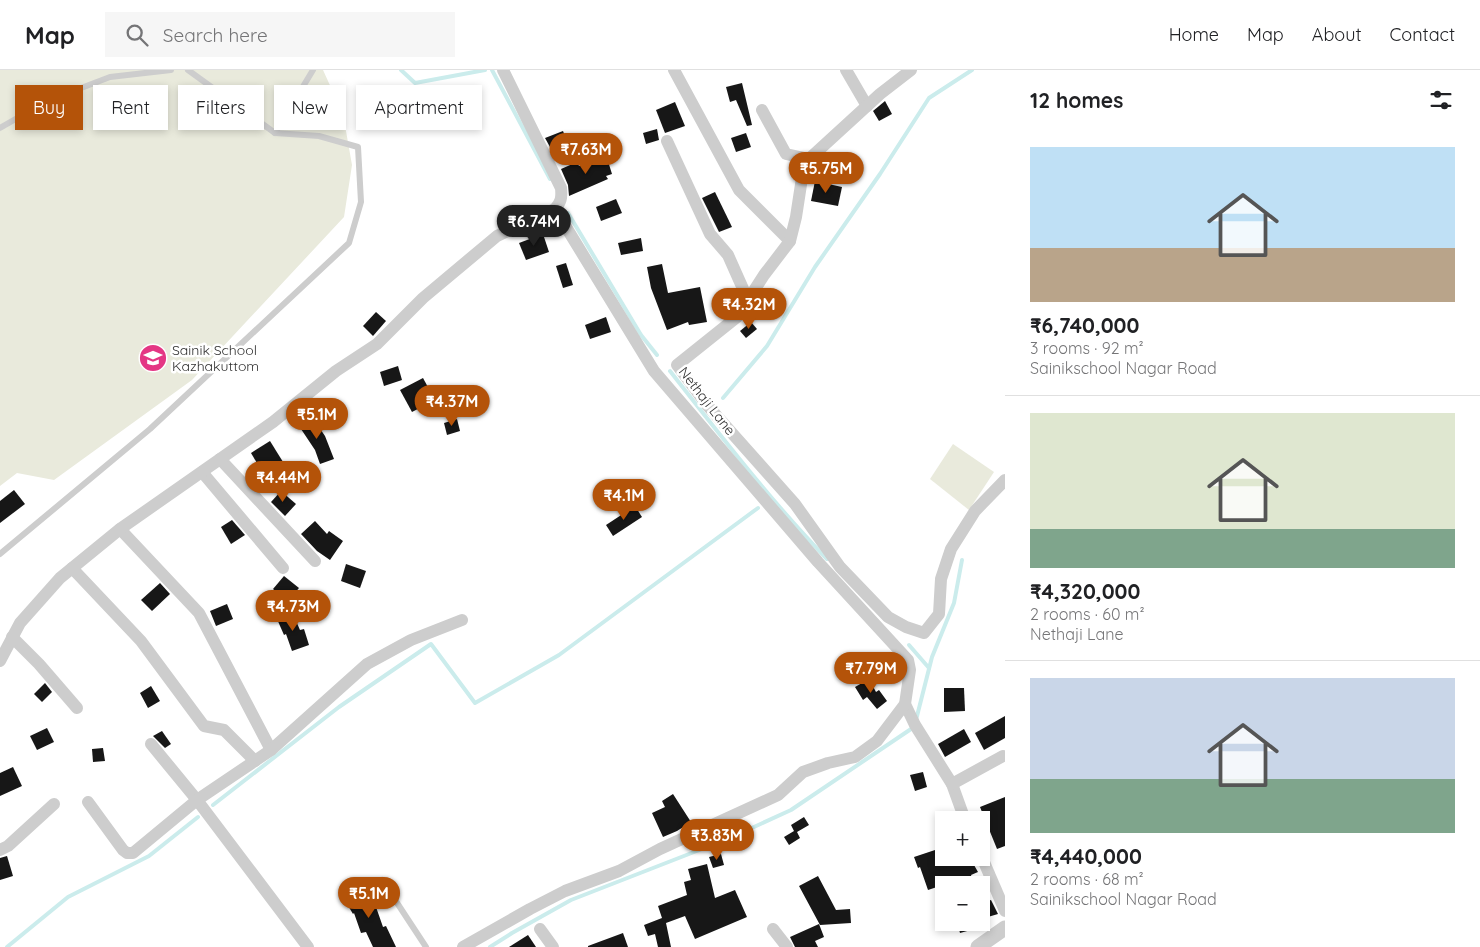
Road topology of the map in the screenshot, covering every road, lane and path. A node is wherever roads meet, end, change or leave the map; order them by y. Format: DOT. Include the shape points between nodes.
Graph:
graph roads {
  1 [pos="171,70"];
  2 [pos="188,70"];
  3 [pos="312,70"];
  4 [pos="504,70"];
  5 [pos="674,70"];
  6 [pos="846,70"];
  7 [pos="911,70"];
  8 [pos="867,106"];
  9 [pos="762,110"];
  10 [pos="0,128"];
  11 [pos="275,133"];
  12 [pos="668,141"];
  13 [pos="809,159"];
  14 [pos="555,209"];
  15 [pos="790,241"];
  16 [pos="748,300"];
  17 [pos="220,459"];
  18 [pos="202,472"];
  19 [pos="1005,480"];
  20 [pos="120,529"];
  21 [pos="0,554"];
  22 [pos="315,560"];
  23 [pos="72,568"];
  24 [pos="283,568"];
  25 [pos="462,620"];
  26 [pos="12,637"];
  27 [pos="0,661"];
  28 [pos="906,704"];
  29 [pos="77,708"];
  30 [pos="152,744"];
  31 [pos="271,750"];
  32 [pos="1003,756"];
  33 [pos="255,761"];
  34 [pos="952,784"];
  35 [pos="197,800"];
  36 [pos="88,802"];
  37 [pos="54,804"];
  38 [pos="962,811"];
  39 [pos="0,850"];
  40 [pos="986,866"];
  41 [pos="382,880"];
  42 [pos="1005,912"];
  43 [pos="1005,928"];
  44 [pos="540,929"];
  45 [pos="772,929"];
  46 [pos="308,947"];
  47 [pos="426,947"];
  48 [pos="463,947"];
  49 [pos="553,947"];
  50 [pos="787,947"];
  51 [pos="978,947"];
  1 -- 10 [label="lane" via="110,77 47,101"];
  2 -- 11 [label="lane"];
  3 -- 11 [label="lane"];
  4 -- 14 [label="street" via="561,188 562,197"];
  5 -- 15 [label="street" via="739,190"];
  6 -- 8 [label="street"];
  7 -- 8 [label="street, Nethaji Lane"];
  8 -- 13 [label="street, Nethaji Lane"];
  9 -- 13 [label="street" via="786,154"];
  11 -- 21 [label="lane" via="319,136 358,147 361,202 349,242 150,429"];
  12 -- 16 [label="street" via="710,234 728,256"];
  13 -- 15 [label="street, Nethaji Lane" via="802,178"];
  14 -- 17 [label="street" via="497,236 423,298 377,344 336,370"];
  14 -- 28 [label="street" via="654,371 812,555 908,660"];
  15 -- 16 [label="street, Nethaji Lane"];
  16 -- 19 [label="street, Nethaji Lane" via="736,317 677,365 707,405 794,504 840,567 888,617 924,633 939,614 942,579 951,549 976,512"];
  17 -- 18 [label="street"];
  17 -- 22 [label="street"];
  18 -- 20 [label="street"];
  18 -- 24 [label="street"];
  20 -- 23 [label="street"];
  20 -- 31 [label="street" via="200,613"];
  23 -- 26 [label="street" via="20,623"];
  23 -- 33 [label="street" via="141,640 204,726 224,730"];
  25 -- 31 [label="street" via="411,640 367,664"];
  26 -- 27 [label="street"];
  26 -- 29 [label="street"];
  28 -- 34 [label="street" via="915,725"];
  28 -- 48 [label="street" via="877,740 855,757 803,772 778,796 619,871 565,891"];
  30 -- 35 [label="street"];
  31 -- 33 [label="street"];
  32 -- 34 [label="street"];
  33 -- 35 [label="street"];
  34 -- 38 [label="street"];
  35 -- 36 [label="street" via="132,853 122,850"];
  35 -- 46 [label="street"];
  37 -- 39 [label="street"];
  40 -- 42 [label="street"];
  41 -- 47 [label="lane"];
  43 -- 51 [label="street"];
  44 -- 49 [label="street"];
  45 -- 50 [label="street"];
}
